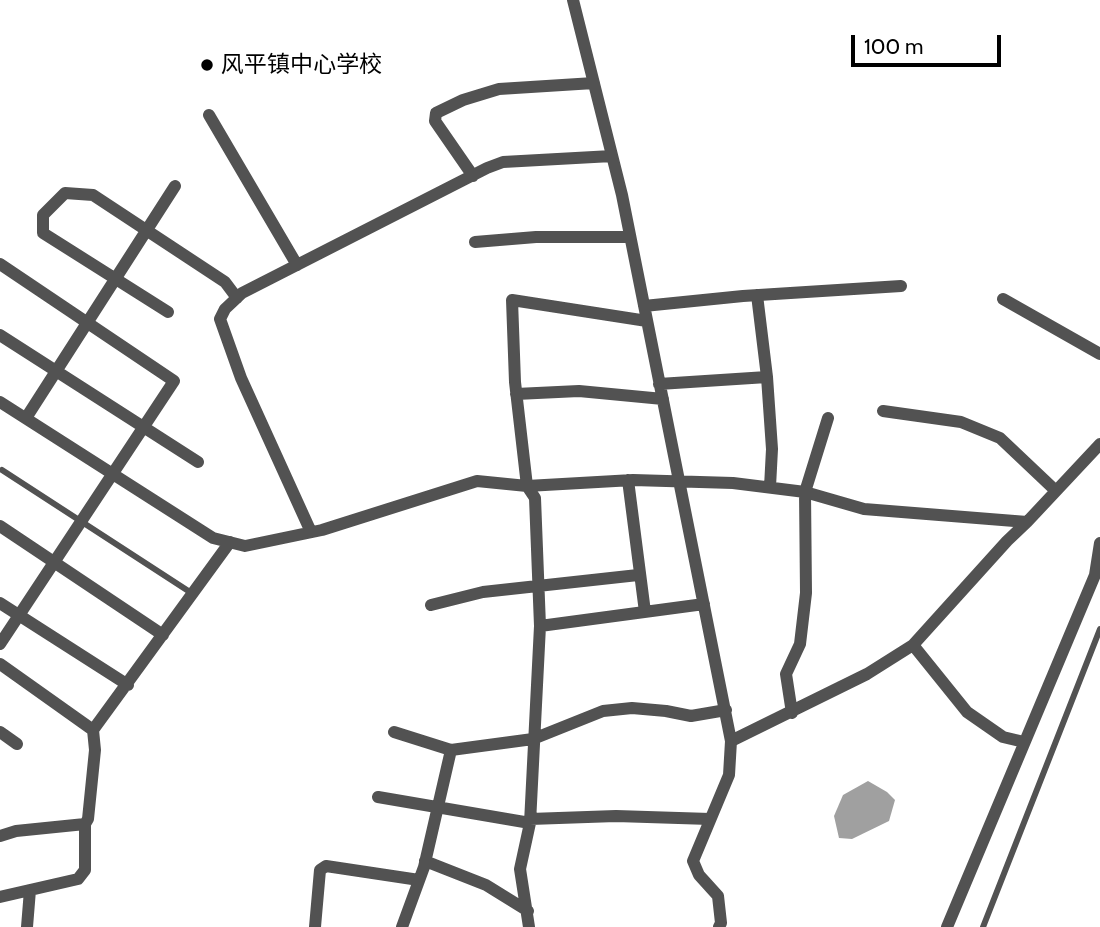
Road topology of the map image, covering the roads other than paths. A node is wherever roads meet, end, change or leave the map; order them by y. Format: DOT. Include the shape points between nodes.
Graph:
graph roads {
  1 [pos="573,0"];
  2 [pos="594,83"];
  3 [pos="209,115"];
  4 [pos="612,156"];
  5 [pos="473,176"];
  6 [pos="175,186"];
  7 [pos="146,231"];
  8 [pos="630,237"];
  9 [pos="475,242"];
  10 [pos="0,264"];
  11 [pos="297,265"];
  12 [pos="116,278"];
  13 [pos="901,286"];
  14 [pos="757,295"];
  15 [pos="237,298"];
  16 [pos="1003,299"];
  17 [pos="644,306"];
  18 [pos="168,312"];
  19 [pos="647,321"];
  20 [pos="87,323"];
  21 [pos="0,335"];
  22 [pos="1100,354"];
  23 [pos="55,372"];
  24 [pos="767,377"];
  25 [pos="659,384"];
  26 [pos="516,394"];
  27 [pos="663,399"];
  28 [pos="0,401"];
  29 [pos="883,411"];
  30 [pos="26,418"];
  31 [pos="828,418"];
  32 [pos="144,428"];
  33 [pos="1100,444"];
  34 [pos="198,462"];
  35 [pos="2,470"];
  36 [pos="113,474"];
  37 [pos="628,480"];
  38 [pos="678,480"];
  39 [pos="552,484"];
  40 [pos="527,486"];
  41 [pos="770,487"];
  42 [pos="1056,491"];
  43 [pos="805,492"];
  44 [pos="535,498"];
  45 [pos="82,521"];
  46 [pos="1027,522"];
  47 [pos="0,526"];
  48 [pos="311,532"];
  49 [pos="230,542"];
  50 [pos="1100,543"];
  51 [pos="55,562"];
  52 [pos="638,575"];
  53 [pos="539,586"];
  54 [pos="192,594"];
  55 [pos="0,603"];
  56 [pos="704,604"];
  57 [pos="431,605"];
  58 [pos="645,612"];
  59 [pos="19,615"];
  60 [pos="540,626"];
  61 [pos="1100,629"];
  62 [pos="163,635"];
  63 [pos="0,644"];
  64 [pos="913,645"];
  65 [pos="0,664"];
  66 [pos="128,685"];
  67 [pos="726,710"];
  68 [pos="792,713"];
  69 [pos="93,730"];
  70 [pos="0,732"];
  71 [pos="394,732"];
  72 [pos="533,739"];
  73 [pos="732,741"];
  74 [pos="1024,742"];
  75 [pos="17,744"];
  76 [pos="452,750"];
  77 [pos="378,797"];
  78 [pos="438,807"];
  79 [pos="710,820"];
  80 [pos="530,821"];
  81 [pos="85,824"];
  82 [pos="0,836"];
  83 [pos="425,861"];
  84 [pos="419,880"];
  85 [pos="30,890"];
  86 [pos="0,897"];
  87 [pos="528,911"];
  88 [pos="27,927"];
  89 [pos="315,927"];
  90 [pos="401,927"];
  91 [pos="529,927"];
  92 [pos="719,927"];
  93 [pos="947,927"];
  94 [pos="983,927"];
  1 -- 2 [label="street"];
  2 -- 4 [label="street"];
  2 -- 5 [label="street" via="499,89 436,113 435,121"];
  3 -- 11 [label="street"];
  4 -- 5 [label="street" via="503,162"];
  4 -- 8 [label="street"];
  5 -- 11 [label="street"];
  6 -- 7 [label="street"];
  7 -- 12 [label="street"];
  7 -- 12 [label="street" via="93,195 65,193 43,215 43,233"];
  7 -- 15 [label="street" via="225,282"];
  8 -- 9 [label="street"];
  8 -- 17 [label="street"];
  10 -- 20 [label="street"];
  11 -- 15 [label="street"];
  12 -- 18 [label="street"];
  12 -- 20 [label="street"];
  13 -- 14 [label="street"];
  14 -- 17 [label="street"];
  14 -- 24 [label="street"];
  15 -- 48 [label="street" via="220,319 241,378"];
  16 -- 22 [label="street"];
  17 -- 19 [label="street"];
  19 -- 25 [label="street"];
  19 -- 26 [label="street" via="512,300"];
  20 -- 23 [label="street"];
  20 -- 32 [label="street" via="174,381"];
  21 -- 23 [label="street"];
  23 -- 30 [label="street"];
  23 -- 32 [label="street"];
  24 -- 25 [label="street"];
  24 -- 41 [label="street"];
  25 -- 27 [label="street"];
  26 -- 27 [label="street" via="579,391"];
  26 -- 40 [label="street"];
  27 -- 38 [label="street"];
  28 -- 30 [label="street"];
  29 -- 42 [label="street" via="961,422 1000,438"];
  30 -- 36 [label="street"];
  31 -- 43 [label="street"];
  32 -- 34 [label="street"];
  32 -- 36 [label="street"];
  33 -- 42 [label="street"];
  35 -- 45 [label="lane"];
  36 -- 45 [label="street"];
  36 -- 49 [label="street" via="213,538"];
  37 -- 38 [label="street"];
  37 -- 39 [label="street"];
  37 -- 52 [label="street"];
  38 -- 41 [label="street"];
  38 -- 56 [label="street"];
  39 -- 40 [label="street"];
  39 -- 44 [label="street"];
  40 -- 44 [label="street"];
  40 -- 48 [label="street" via="477,481"];
  41 -- 43 [label="street"];
  42 -- 46 [label="street"];
  43 -- 46 [label="street" via="864,509"];
  43 -- 68 [label="street" via="806,593 800,644 786,674"];
  44 -- 53 [label="street"];
  45 -- 51 [label="street"];
  45 -- 54 [label="lane"];
  46 -- 64 [label="street"];
  47 -- 51 [label="street"];
  48 -- 49 [label="street" via="246,546"];
  49 -- 54 [label="street"];
  50 -- 74 [label="street" via="1095,575"];
  51 -- 59 [label="street"];
  51 -- 62 [label="street"];
  52 -- 53 [label="street"];
  52 -- 58 [label="street"];
  53 -- 57 [label="street" via="483,592"];
  53 -- 60 [label="street"];
  54 -- 62 [label="street"];
  55 -- 59 [label="street"];
  56 -- 58 [label="street"];
  56 -- 67 [label="street"];
  58 -- 60 [label="street"];
  59 -- 63 [label="street"];
  59 -- 66 [label="street"];
  60 -- 72 [label="street"];
  61 -- 94 [label="lane"];
  62 -- 66 [label="street"];
  64 -- 68 [label="street"];
  64 -- 74 [label="street" via="967,712 1003,737"];
  65 -- 69 [label="street"];
  66 -- 69 [label="street"];
  67 -- 72 [label="street" via="691,716 632,708 603,711"];
  67 -- 73 [label="street"];
  68 -- 73 [label="street"];
  69 -- 81 [label="street" via="95,750"];
  70 -- 75 [label="street"];
  71 -- 76 [label="street"];
  72 -- 76 [label="street"];
  72 -- 80 [label="street"];
  73 -- 79 [label="street" via="729,775"];
  74 -- 93 [label="street"];
  76 -- 78 [label="street"];
  77 -- 78 [label="street"];
  78 -- 80 [label="street"];
  78 -- 83 [label="street"];
  79 -- 80 [label="street" via="616,816"];
  79 -- 92 [label="street" via="693,861 718,895"];
  80 -- 87 [label="street" via="520,869"];
  81 -- 82 [label="street"];
  81 -- 85 [label="street" via="85,870 78,879"];
  83 -- 84 [label="street"];
  83 -- 87 [label="street" via="486,885"];
  84 -- 89 [label="street" via="326,866 320,870"];
  84 -- 90 [label="street"];
  85 -- 86 [label="street"];
  85 -- 88 [label="street"];
  87 -- 91 [label="street"];
}
